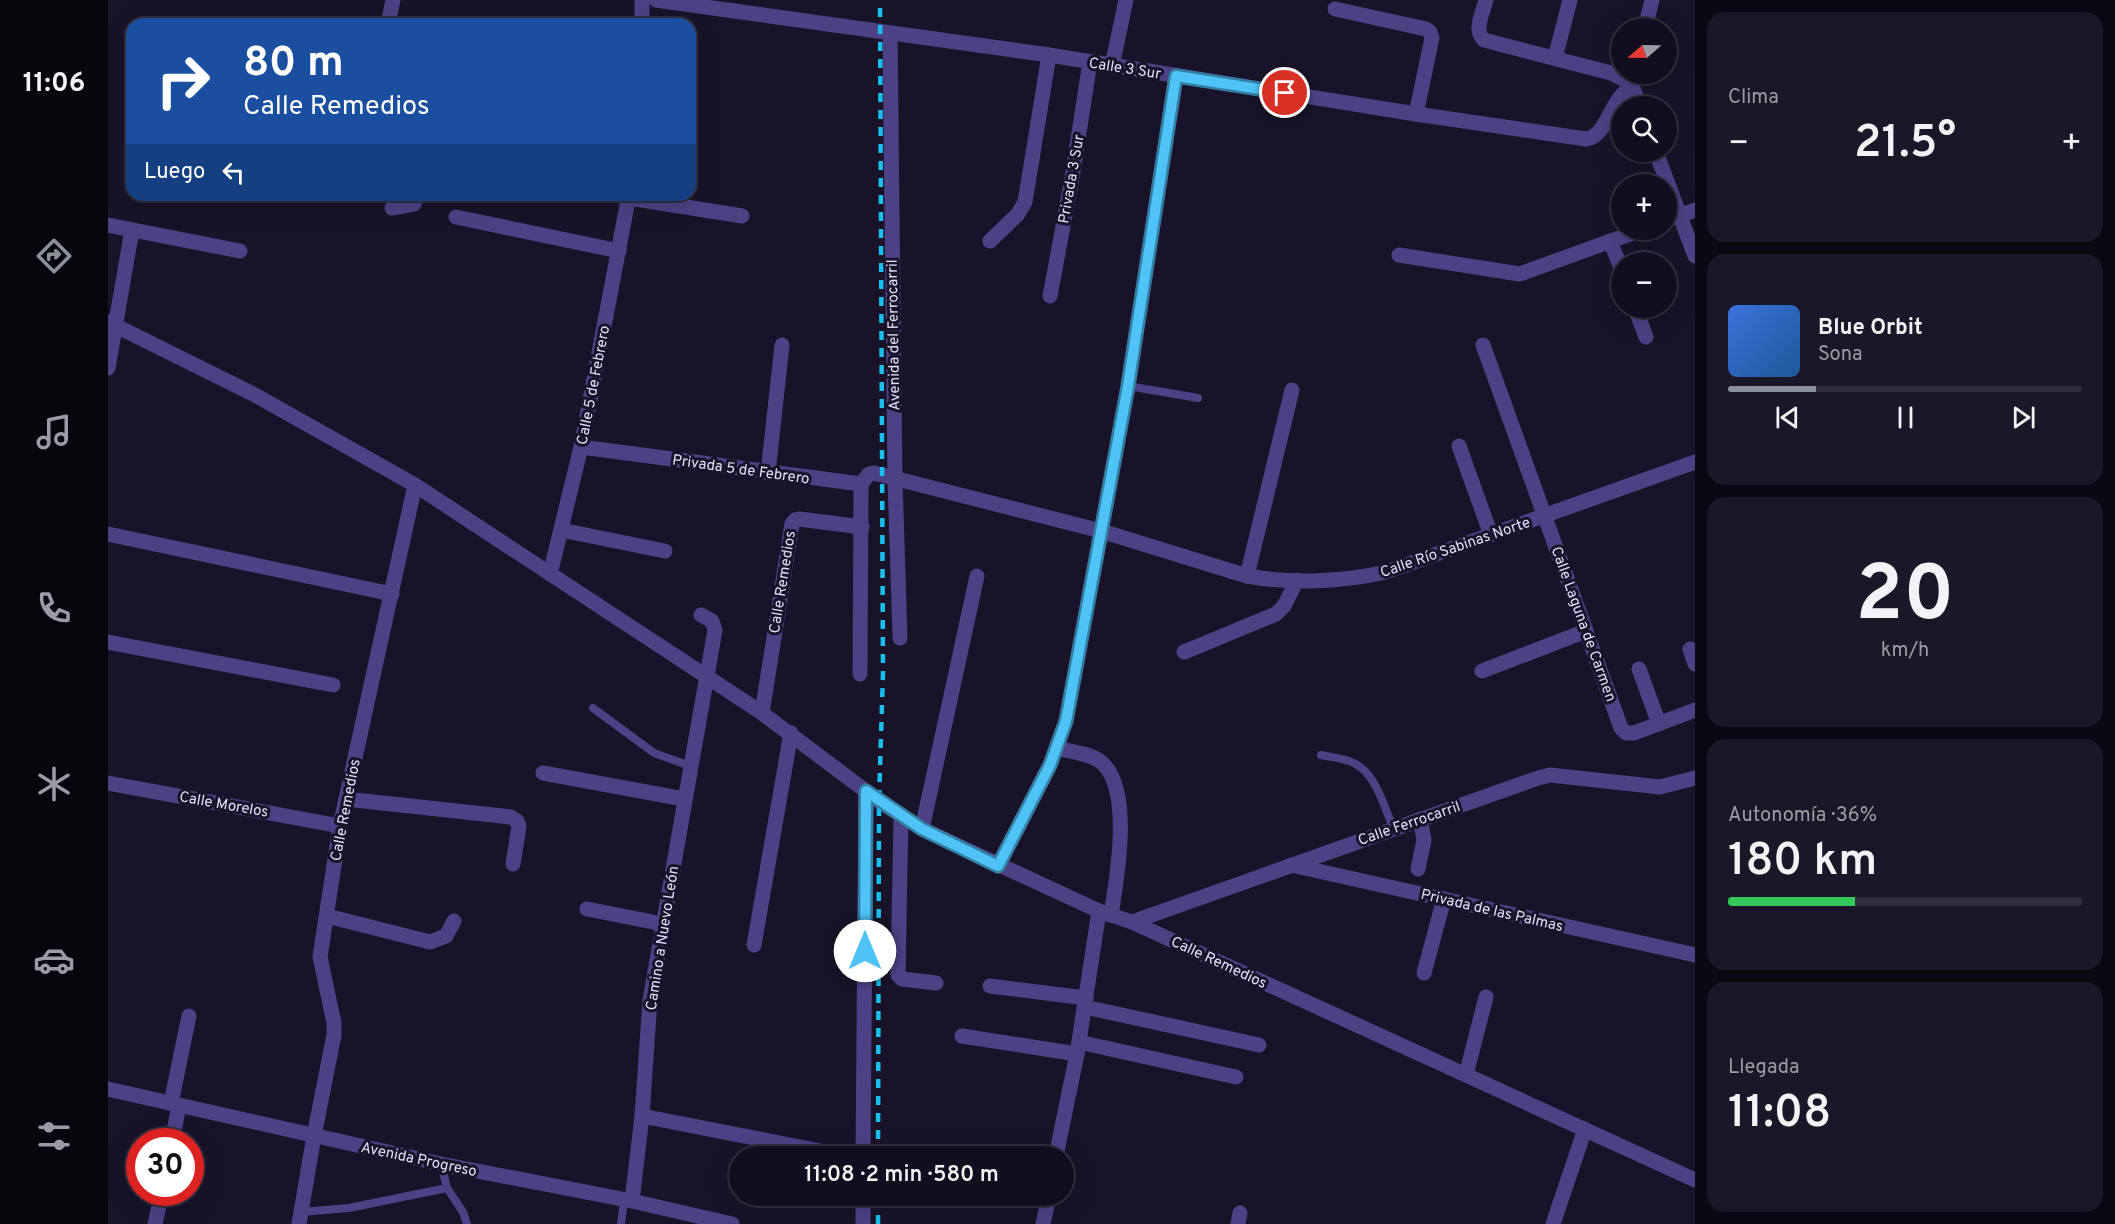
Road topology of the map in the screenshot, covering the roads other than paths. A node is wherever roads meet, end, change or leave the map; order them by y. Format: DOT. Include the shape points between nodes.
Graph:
graph roads {
  1 [pos="393,0"];
  2 [pos="642,0"];
  3 [pos="656,0"];
  4 [pos="1126,0"];
  5 [pos="1486,0"];
  6 [pos="1570,0"];
  7 [pos="1652,0"];
  8 [pos="1335,9"];
  9 [pos="389,18"];
  10 [pos="642,18"];
  11 [pos="1648,18"];
  12 [pos="890,33"];
  13 [pos="1049,55"];
  14 [pos="1554,58"];
  15 [pos="1089,62"];
  16 [pos="1112,66"];
  17 [pos="1611,73"];
  18 [pos="1176,76"];
  19 [pos="1630,84"];
  20 [pos="1416,114"];
  21 [pos="415,201"];
  22 [pos="628,201"];
  23 [pos="657,201"];
  24 [pos="392,207"];
  25 [pos="1695,210"];
  26 [pos="742,216"];
  27 [pos="1677,217"];
  28 [pos="456,218"];
  29 [pos="108,225"];
  30 [pos="1677,225"];
  31 [pos="132,230"];
  32 [pos="1610,241"];
  33 [pos="990,242"];
  34 [pos="240,251"];
  35 [pos="619,251"];
  36 [pos="1615,252"];
  37 [pos="1399,255"];
  38 [pos="1695,256"];
  39 [pos="1050,296"];
  40 [pos="1639,318"];
  41 [pos="111,323"];
  42 [pos="1646,337"];
  43 [pos="782,345"];
  44 [pos="1483,345"];
  45 [pos="108,368"];
  46 [pos="1128,386"];
  47 [pos="1292,390"];
  48 [pos="1198,398"];
  49 [pos="1460,446"];
  50 [pos="581,447"];
  51 [pos="1695,462"];
  52 [pos="768,473"];
  53 [pos="895,478"];
  54 [pos="861,484"];
  55 [pos="415,485"];
  56 [pos="1544,516"];
  57 [pos="862,527"];
  58 [pos="561,530"];
  59 [pos="1101,531"];
  60 [pos="108,534"];
  61 [pos="1491,535"];
  62 [pos="665,551"];
  63 [pos="550,574"];
  64 [pos="977,576"];
  65 [pos="1247,576"];
  66 [pos="1297,580"];
  67 [pos="392,594"];
  68 [pos="701,615"];
  69 [pos="1586,631"];
  70 [pos="900,638"];
  71 [pos="108,642"];
  72 [pos="1690,649"];
  73 [pos="1184,652"];
  74 [pos="1695,664"];
  75 [pos="1639,669"];
  76 [pos="1482,671"];
  77 [pos="860,674"];
  78 [pos="706,678"];
  79 [pos="333,685"];
  80 [pos="593,708"];
  81 [pos="1695,710"];
  82 [pos="762,713"];
  83 [pos="1659,724"];
  84 [pos="791,734"];
  85 [pos="1057,748"];
  86 [pos="1321,755"];
  87 [pos="690,766"];
  88 [pos="543,773"];
  89 [pos="1694,777"];
  90 [pos="108,783"];
  91 [pos="866,791"];
  92 [pos="346,799"];
  93 [pos="684,799"];
  94 [pos="901,816"];
  95 [pos="1420,819"];
  96 [pos="340,826"];
  97 [pos="1393,828"];
  98 [pos="922,829"];
  99 [pos="513,864"];
  100 [pos="1290,864"];
  101 [pos="998,866"];
  102 [pos="1418,869"];
  103 [pos="1444,899"];
  104 [pos="587,909"];
  105 [pos="1105,913"];
  106 [pos="327,916"];
  107 [pos="454,921"];
  108 [pos="1132,922"];
  109 [pos="663,924"];
  110 [pos="754,945"];
  111 [pos="1695,955"];
  112 [pos="1424,973"];
  113 [pos="936,983"];
  114 [pos="990,986"];
  115 [pos="1486,997"];
  116 [pos="1085,1003"];
  117 [pos="189,1016"];
  118 [pos="962,1036"];
  119 [pos="1259,1045"];
  120 [pos="1078,1048"];
  121 [pos="1466,1075"];
  122 [pos="1236,1077"];
  123 [pos="108,1089"];
  124 [pos="175,1104"];
  125 [pos="642,1116"];
  126 [pos="173,1128"];
  127 [pos="1585,1129"];
  128 [pos="314,1136"];
  129 [pos="795,1146"];
  130 [pos="863,1146"];
  131 [pos="1058,1146"];
  132 [pos="441,1164"];
  133 [pos="1695,1180"];
  134 [pos="447,1188"];
  135 [pos="628,1200"];
  136 [pos="159,1206"];
  137 [pos="863,1206"];
  138 [pos="1046,1206"];
  139 [pos="665,1216"];
  140 [pos="300,1218"];
  141 [pos="727,1223"];
  142 [pos="155,1224"];
  143 [pos="467,1224"];
  144 [pos="621,1224"];
  145 [pos="863,1224"];
  146 [pos="1043,1224"];
  147 [pos="1553,1224"];
  1 -- 9 [label="street"];
  2 -- 10 [label="street"];
  3 -- 12 [label="street, Calle 3 Sur"];
  4 -- 16 [label="street"];
  5 -- 14 [label="street" via="1478,30 1480,37"];
  6 -- 14 [label="street"];
  7 -- 11 [label="street"];
  8 -- 20 [label="street" via="1430,32"];
  12 -- 13 [label="street, Calle 3 Sur"];
  12 -- 53 [label="street, Avenida del Ferrocarril"];
  13 -- 15 [label="street, Calle 3 Sur"];
  13 -- 33 [label="street" via="1025,202"];
  14 -- 17 [label="street"];
  15 -- 16 [label="street, Calle 3 Sur"];
  15 -- 39 [label="street, Privada 3 Sur"];
  16 -- 18 [label="street, Calle 3 Sur"];
  18 -- 20 [label="street, Calle 3 Sur"];
  18 -- 46 [label="street"];
  19 -- 20 [label="street, Calle 3 Sur" via="1598,134 1586,139"];
  21 -- 24 [label="street"];
  22 -- 35 [label="street, Calle 5 de Febrero"];
  23 -- 26 [label="street"];
  25 -- 27 [label="street"];
  28 -- 35 [label="street"];
  29 -- 31 [label="street"];
  30 -- 38 [label="street"];
  31 -- 34 [label="street"];
  31 -- 41 [label="street"];
  32 -- 36 [label="street"];
  32 -- 37 [label="street" via="1524,280"];
  35 -- 50 [label="street, Calle 5 de Febrero"];
  40 -- 42 [label="street"];
  41 -- 45 [label="street"];
  41 -- 55 [label="street, Calle Remedios" via="255,395"];
  43 -- 52 [label="street"];
  44 -- 56 [label="street, Calle Laguna de Carmen"];
  46 -- 48 [label="lane"];
  46 -- 59 [label="street"];
  47 -- 65 [label="street"];
  49 -- 61 [label="street"];
  50 -- 52 [label="street, Privada 5 de Febrero"];
  50 -- 58 [label="street, Calle 5 de Febrero"];
  51 -- 56 [label="street, Calle Río Sabinas Norte"];
  52 -- 54 [label="street, Privada 5 de Febrero"];
  53 -- 54 [label="street, Privada 5 de Febrero" via="874,472"];
  53 -- 59 [label="street, Calle Río Sabinas Norte"];
  53 -- 70 [label="street, Avenida del Ferrocarril"];
  54 -- 57 [label="street"];
  55 -- 63 [label="street, Calle Remedios"];
  55 -- 67 [label="street, Calle Remedios"];
  56 -- 61 [label="street, Calle Río Sabinas Norte"];
  56 -- 69 [label="street, Calle Laguna de Carmen"];
  57 -- 77 [label="street"];
  57 -- 82 [label="street, Calle Remedios" via="799,519 792,524"];
  58 -- 62 [label="street"];
  58 -- 63 [label="street, Calle 5 de Febrero"];
  59 -- 65 [label="street, Calle Río Sabinas Norte"];
  59 -- 85 [label="street" via="1066,721"];
  60 -- 67 [label="street"];
  61 -- 66 [label="street, Calle Río Sabinas Norte" via="1365,577"];
  63 -- 78 [label="street, Calle Remedios"];
  64 -- 98 [label="street"];
  65 -- 66 [label="street, Calle Río Sabinas Norte"];
  66 -- 73 [label="street" via="1276,614"];
  67 -- 92 [label="street, Calle Remedios"];
  68 -- 78 [label="street, Camino a Nuevo León" via="712,621 715,630"];
  69 -- 76 [label="street"];
  69 -- 83 [label="street, Calle Laguna de Carmen" via="1621,728 1634,733"];
  71 -- 79 [label="street"];
  72 -- 74 [label="street"];
  75 -- 83 [label="street"];
  78 -- 82 [label="street, Calle Remedios"];
  78 -- 87 [label="street, Camino a Nuevo León"];
  80 -- 87 [label="lane" via="654,753"];
  81 -- 83 [label="street"];
  82 -- 84 [label="street, Calle Remedios"];
  84 -- 91 [label="street, Calle Remedios"];
  84 -- 110 [label="street"];
  85 -- 101 [label="street"];
  85 -- 105 [label="street" via="1100,761 1109,770 1118,794 1122,822"];
  86 -- 97 [label="lane" via="1361,768 1375,787"];
  87 -- 93 [label="street, Camino a Nuevo León"];
  88 -- 93 [label="street"];
  89 -- 95 [label="street, Calle Ferrocarril" via="1660,787 1550,775"];
  90 -- 96 [label="street, Calle Morelos"];
  91 -- 94 [label="street, Calle Remedios"];
  91 -- 130 [label="street"];
  92 -- 96 [label="street, Calle Remedios"];
  92 -- 99 [label="street" via="511,817 519,826"];
  93 -- 109 [label="street, Camino a Nuevo León"];
  94 -- 98 [label="street, Calle Remedios"];
  94 -- 113 [label="street" via="898,975 902,979"];
  95 -- 97 [label="street, Calle Ferrocarril"];
  95 -- 102 [label="street" via="1424,840"];
  96 -- 106 [label="street, Calle Remedios"];
  97 -- 100 [label="street, Calle Ferrocarril"];
  98 -- 101 [label="street, Calle Remedios"];
  100 -- 103 [label="street, Privada de las Palmas"];
  100 -- 108 [label="street, Calle Ferrocarril"];
  101 -- 105 [label="street, Calle Remedios"];
  103 -- 111 [label="street, Privada de las Palmas"];
  103 -- 112 [label="street"];
  104 -- 109 [label="street"];
  105 -- 108 [label="street, Calle Remedios"];
  105 -- 116 [label="street"];
  106 -- 107 [label="street" via="430,942 446,936"];
  106 -- 128 [label="street, Calle Remedios" via="320,957 334,1035"];
  108 -- 121 [label="street, Calle Remedios"];
  109 -- 125 [label="street, Camino a Nuevo León" via="650,1000"];
  114 -- 116 [label="street"];
  115 -- 121 [label="street"];
  116 -- 119 [label="street"];
  116 -- 120 [label="street"];
  117 -- 124 [label="street"];
  118 -- 120 [label="street"];
  120 -- 122 [label="street"];
  120 -- 131 [label="street"];
  121 -- 127 [label="street, Calle Remedios"];
  123 -- 124 [label="street, Avenida Progreso"];
  124 -- 126 [label="street"];
  124 -- 128 [label="street, Avenida Progreso"];
  125 -- 129 [label="street"];
  125 -- 135 [label="street, Camino a Nuevo León"];
  127 -- 133 [label="street, Calle Remedios"];
  127 -- 147 [label="street"];
  128 -- 132 [label="street, Avenida Progreso"];
  128 -- 140 [label="street, Calle Remedios"];
  132 -- 134 [label="lane"];
  132 -- 135 [label="street, Avenida Progreso"];
  134 -- 140 [label="lane"];
  134 -- 143 [label="lane"];
  135 -- 139 [label="street, Avenida Progreso"];
  135 -- 144 [label="lane"];
  136 -- 142 [label="street"];
  137 -- 145 [label="street"];
  138 -- 146 [label="street"];
  139 -- 141 [label="street, Avenida Progreso"];
}
